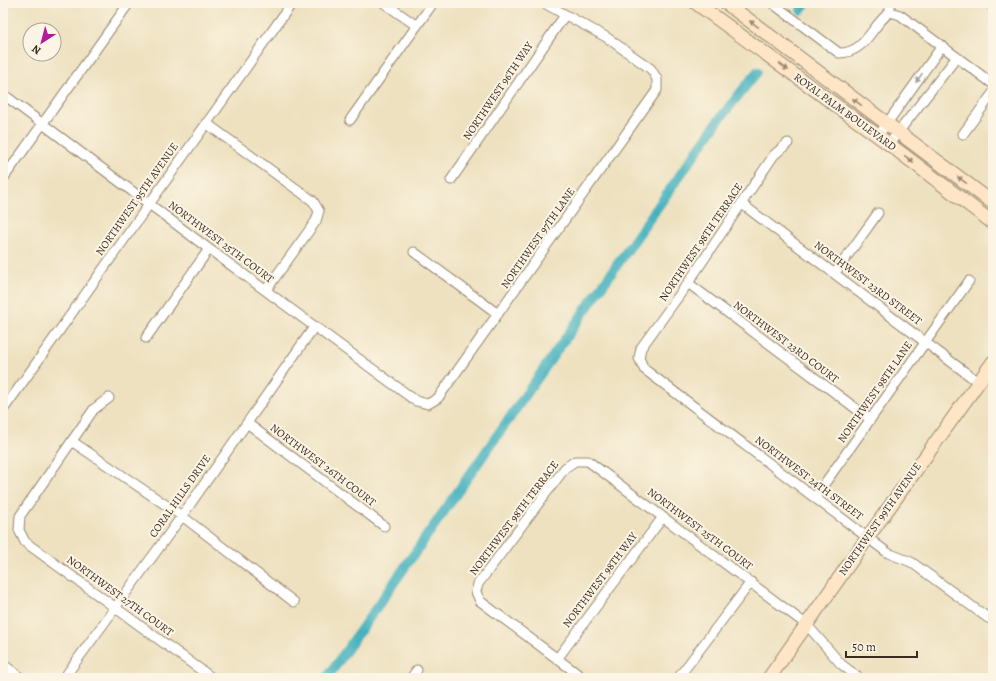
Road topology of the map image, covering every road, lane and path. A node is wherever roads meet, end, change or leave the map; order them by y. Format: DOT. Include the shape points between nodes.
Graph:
graph roads {
  1 [pos="129,3"];
  2 [pos="292,3"];
  3 [pos="384,3"];
  4 [pos="433,3"];
  5 [pos="544,3"];
  6 [pos="696,3"];
  7 [pos="726,3"];
  8 [pos="772,3"];
  9 [pos="890,7"];
  10 [pos="565,15"];
  11 [pos="417,26"];
  12 [pos="942,46"];
  13 [pos="957,57"];
  14 [pos="993,84"];
  15 [pos="993,93"];
  16 [pos="3,94"];
  17 [pos="350,120"];
  18 [pos="42,123"];
  19 [pos="206,123"];
  20 [pos="886,124"];
  21 [pos="897,132"];
  22 [pos="963,134"];
  23 [pos="878,136"];
  24 [pos="788,143"];
  25 [pos="889,144"];
  26 [pos="3,179"];
  27 [pos="451,180"];
  28 [pos="150,203"];
  29 [pos="993,203"];
  30 [pos="742,204"];
  31 [pos="878,213"];
  32 [pos="993,223"];
  33 [pos="209,249"];
  34 [pos="414,252"];
  35 [pos="835,273"];
  36 [pos="969,281"];
  37 [pos="688,283"];
  38 [pos="266,290"];
  39 [pos="498,314"];
  40 [pos="314,327"];
  41 [pos="146,338"];
  42 [pos="925,341"];
  43 [pos="639,358"];
  44 [pos="993,362"];
  45 [pos="978,382"];
  46 [pos="109,398"];
  47 [pos="428,404"];
  48 [pos="3,410"];
  49 [pos="870,419"];
  50 [pos="247,423"];
  51 [pos="72,442"];
  52 [pos="575,461"];
  53 [pos="815,497"];
  54 [pos="182,516"];
  55 [pos="663,517"];
  56 [pos="384,526"];
  57 [pos="868,537"];
  58 [pos="750,582"];
  59 [pos="294,602"];
  60 [pos="115,607"];
  61 [pos="993,619"];
  62 [pos="807,625"];
  63 [pos="557,659"];
  64 [pos="3,664"];
  65 [pos="417,670"];
  66 [pos="22,678"];
  67 [pos="64,678"];
  68 [pos="212,678"];
  69 [pos="411,678"];
  70 [pos="583,678"];
  71 [pos="678,678"];
  72 [pos="769,678"];
  73 [pos="859,678"];
  1 -- 18 [label="street"];
  2 -- 19 [label="street, NORTHWEST 95TH AVENUE"];
  3 -- 11 [label="street"];
  4 -- 11 [label="street"];
  5 -- 10 [label="street"];
  6 -- 23 [label="main road, ROYAL PALM BOULEVARD, one-way"];
  20 -- 7 [label="main road, ROYAL PALM BOULEVARD, one-way"];
  8 -- 9 [label="street" via="840,53 851,53 861,46"];
  9 -- 12 [label="street"];
  10 -- 27 [label="street, NORTHWEST 96TH WAY"];
  10 -- 39 [label="street, NORTHWEST 97TH LANE" via="606,37 651,69 657,79 657,90"];
  11 -- 17 [label="street"];
  12 -- 13 [label="street"];
  12 -- 20 [label="street, one-way"];
  13 -- 14 [label="street"];
  13 -- 21 [label="street"];
  15 -- 22 [label="street"];
  16 -- 18 [label="street, NORTHWEST 25TH COURT"];
  18 -- 26 [label="street"];
  18 -- 28 [label="street, NORTHWEST 25TH COURT"];
  19 -- 28 [label="street, NORTHWEST 95TH AVENUE"];
  19 -- 38 [label="street" via="313,201 319,211 316,221"];
  20 -- 21 [label="main road, ROYAL PALM BOULEVARD"];
  20 -- 23 [label="street"];
  21 -- 25 [label="street"];
  29 -- 21 [label="main road, ROYAL PALM BOULEVARD, one-way"];
  23 -- 25 [label="main road, ROYAL PALM BOULEVARD"];
  24 -- 30 [label="street, NORTHWEST 98TH TERRACE" via="774,155"];
  25 -- 32 [label="main road, ROYAL PALM BOULEVARD, one-way"];
  28 -- 33 [label="street, NORTHWEST 25TH COURT"];
  28 -- 48 [label="street, NORTHWEST 95TH AVENUE"];
  30 -- 35 [label="street, NORTHWEST 23RD STREET"];
  30 -- 37 [label="street, NORTHWEST 98TH TERRACE"];
  31 -- 35 [label="street"];
  33 -- 38 [label="street, NORTHWEST 25TH COURT"];
  33 -- 41 [label="street"];
  34 -- 39 [label="street"];
  35 -- 42 [label="street, NORTHWEST 23RD STREET"];
  36 -- 42 [label="street, NORTHWEST 98TH LANE"];
  37 -- 43 [label="street, NORTHWEST 98TH TERRACE" via="641,348"];
  37 -- 49 [label="street, NORTHWEST 23RD COURT"];
  38 -- 40 [label="street, NORTHWEST 25TH COURT"];
  39 -- 47 [label="street, NORTHWEST 97TH LANE" via="438,398"];
  40 -- 47 [label="street, NORTHWEST 25TH COURT" via="416,401"];
  40 -- 50 [label="street, CORAL HILLS DRIVE"];
  42 -- 45 [label="street, NORTHWEST 23RD STREET"];
  42 -- 49 [label="street, NORTHWEST 98TH LANE"];
  43 -- 53 [label="street, NORTHWEST 24TH STREET" via="644,369"];
  44 -- 45 [label="main road, NORTHWEST 99TH AVENUE"];
  45 -- 57 [label="main road, NORTHWEST 99TH AVENUE"];
  46 -- 51 [label="street" via="94,409"];
  49 -- 53 [label="street, NORTHWEST 98TH LANE"];
  50 -- 54 [label="street, CORAL HILLS DRIVE"];
  50 -- 56 [label="street, NORTHWEST 26TH COURT"];
  51 -- 54 [label="street"];
  51 -- 60 [label="street, NORTHWEST 27TH COURT" via="20,516 19,530 25,542"];
  52 -- 55 [label="street, NORTHWEST 25TH COURT" via="588,461"];
  52 -- 63 [label="street, NORTHWEST 98TH TERRACE" via="565,468 478,584 476,592 480,601"];
  53 -- 57 [label="street, NORTHWEST 24TH STREET"];
  54 -- 59 [label="street"];
  54 -- 60 [label="street, CORAL HILLS DRIVE"];
  55 -- 58 [label="street, NORTHWEST 25TH COURT"];
  55 -- 63 [label="street, NORTHWEST 98TH WAY"];
  57 -- 61 [label="street, NORTHWEST 24TH STREET" via="888,552 911,562 988,618"];
  57 -- 62 [label="main road, NORTHWEST 99TH AVENUE"];
  58 -- 62 [label="street, NORTHWEST 25TH COURT"];
  58 -- 71 [label="street"];
  60 -- 67 [label="street, CORAL HILLS DRIVE"];
  60 -- 68 [label="street, NORTHWEST 27TH COURT"];
  62 -- 72 [label="main road, NORTHWEST 99TH AVENUE"];
  62 -- 73 [label="street, NORTHWEST 25TH COURT" via="841,664"];
  63 -- 70 [label="street"];
  64 -- 66 [label="street"];
  65 -- 69 [label="street"];
}
